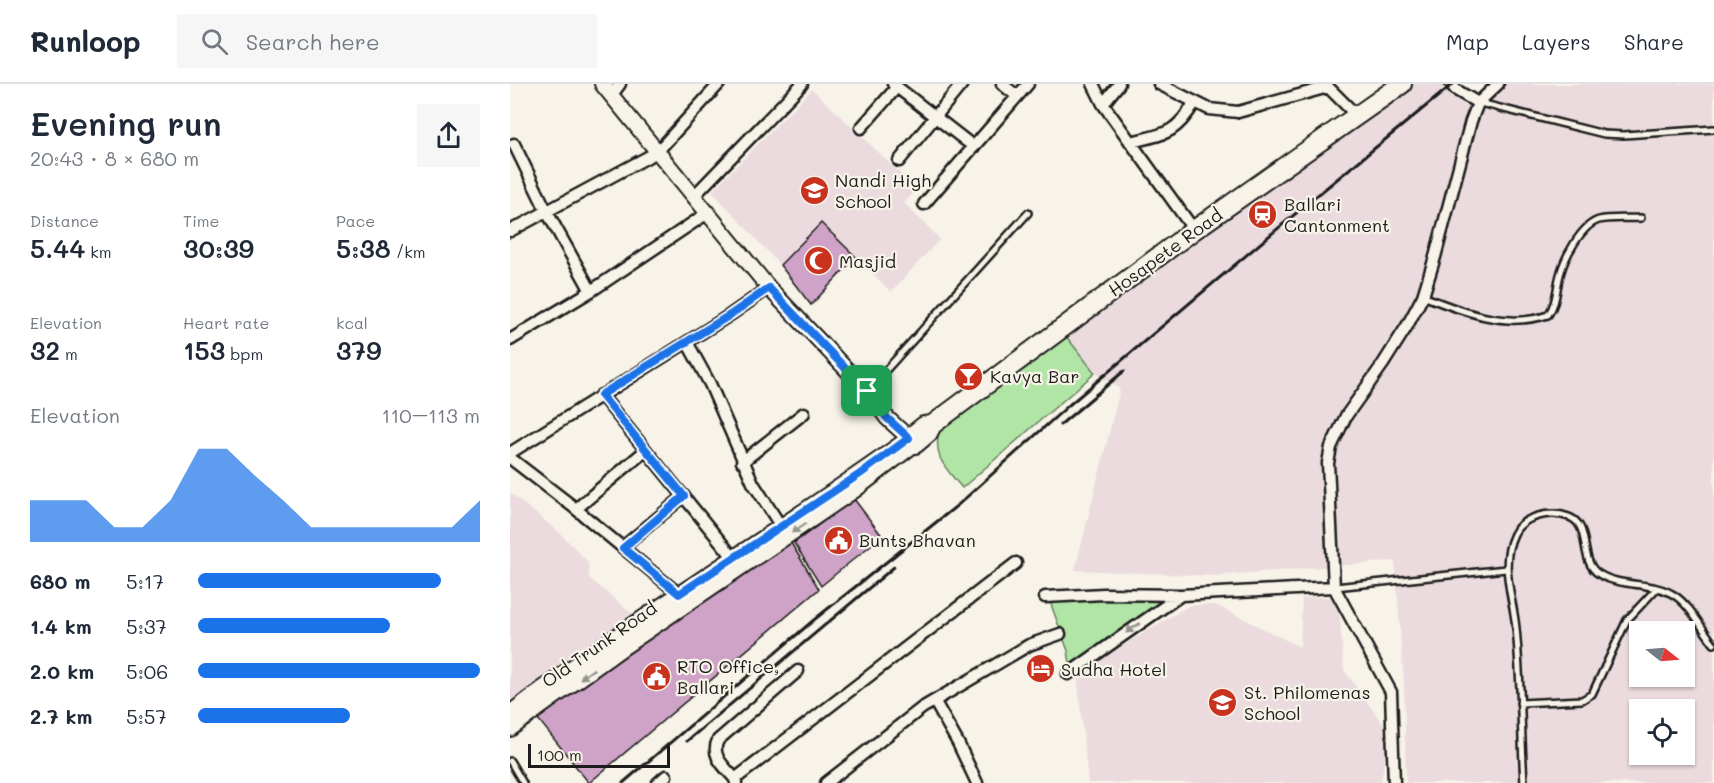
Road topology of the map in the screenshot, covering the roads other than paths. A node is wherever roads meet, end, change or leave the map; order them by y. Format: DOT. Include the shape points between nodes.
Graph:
graph roads {
  1 [pos="602,84"];
  2 [pos="620,84"];
  3 [pos="719,84"];
  4 [pos="802,84"];
  5 [pos="962,84"];
  6 [pos="1002,84"];
  7 [pos="1028,84"];
  8 [pos="1093,84"];
  9 [pos="1119,84"];
  10 [pos="1159,84"];
  11 [pos="1402,84"];
  12 [pos="1451,84"];
  13 [pos="1498,84"];
  14 [pos="895,85"];
  15 [pos="1326,85"];
  16 [pos="611,96"];
  17 [pos="1017,96"];
  18 [pos="1196,102"];
  19 [pos="1478,103"];
  20 [pos="1103,104"];
  21 [pos="935,117"];
  22 [pos="1358,117"];
  23 [pos="861,128"];
  24 [pos="1714,129"];
  25 [pos="1130,142"];
  26 [pos="514,144"];
  27 [pos="974,147"];
  28 [pos="657,153"];
  29 [pos="899,161"];
  30 [pos="693,197"];
  31 [pos="924,204"];
  32 [pos="547,212"];
  33 [pos="1028,213"];
  34 [pos="706,214"];
  35 [pos="1641,218"];
  36 [pos="1194,230"];
  37 [pos="510,231"];
  38 [pos="769,288"];
  39 [pos="591,291"];
  40 [pos="1423,296"];
  41 [pos="510,340"];
  42 [pos="687,342"];
  43 [pos="867,391"];
  44 [pos="601,395"];
  45 [pos="804,412"];
  46 [pos="912,441"];
  47 [pos="646,450"];
  48 [pos="510,453"];
  49 [pos="510,458"];
  50 [pos="742,462"];
  51 [pos="684,496"];
  52 [pos="576,509"];
  53 [pos="780,525"];
  54 [pos="623,548"];
  55 [pos="733,557"];
  56 [pos="1016,563"];
  57 [pos="1506,569"];
  58 [pos="1334,587"];
  59 [pos="1656,589"];
  60 [pos="679,594"];
  61 [pos="1181,595"];
  62 [pos="1046,597"];
  63 [pos="1060,634"];
  64 [pos="1714,644"];
  65 [pos="602,654"];
  66 [pos="798,671"];
  67 [pos="1068,674"];
  68 [pos="934,702"];
  69 [pos="1520,703"];
  70 [pos="510,713"];
  71 [pos="510,729"];
  72 [pos="510,761"];
  73 [pos="735,781"];
  74 [pos="523,783"];
  75 [pos="826,783"];
  76 [pos="977,783"];
  77 [pos="1394,783"];
  78 [pos="1524,783"];
  1 -- 16 [label="street"];
  2 -- 16 [label="street"];
  3 -- 28 [label="street"];
  4 -- 30 [label="street"];
  5 -- 21 [label="street"];
  6 -- 17 [label="street"];
  7 -- 17 [label="street"];
  8 -- 20 [label="street"];
  9 -- 20 [label="street"];
  10 -- 18 [label="street"];
  11 -- 22 [label="highway, Hosapete Road"];
  12 -- 19 [label="street"];
  13 -- 19 [label="street"];
  14 -- 21 [label="street"];
  14 -- 23 [label="street"];
  15 -- 18 [label="street" via="1238,112 1209,109"];
  15 -- 22 [label="street"];
  16 -- 28 [label="street"];
  17 -- 27 [label="street"];
  18 -- 25 [label="street" via="1176,128"];
  19 -- 24 [label="lane" via="1604,134"];
  19 -- 40 [label="street"];
  20 -- 25 [label="street"];
  21 -- 27 [label="street"];
  21 -- 29 [label="street"];
  22 -- 36 [label="highway, Hosapete Road"];
  25 -- 36 [label="street"];
  26 -- 32 [label="street"];
  27 -- 31 [label="street"];
  28 -- 30 [label="street"];
  28 -- 32 [label="street"];
  30 -- 34 [label="street"];
  32 -- 37 [label="street"];
  32 -- 39 [label="street"];
  33 -- 43 [label="lane"];
  34 -- 38 [label="street"];
  34 -- 39 [label="street"];
  35 -- 40 [label="lane" via="1600,220 1581,233 1560,274 1554,307 1548,315 1520,321 1475,316"];
  36 -- 46 [label="highway, Hosapete Road" via="932,424 928,433"];
  38 -- 42 [label="street"];
  38 -- 43 [label="street"];
  39 -- 41 [label="street"];
  40 -- 58 [label="street" via="1346,416 1331,447 1328,463"];
  42 -- 44 [label="street"];
  42 -- 50 [label="street" via="721,407"];
  43 -- 46 [label="street" via="879,410"];
  44 -- 47 [label="street"];
  44 -- 48 [label="street"];
  45 -- 50 [label="street"];
  46 -- 53 [label="street, Old Trunk Road"];
  46 -- 65 [label="street, Old Trunk Road, one-way" via="855,490"];
  47 -- 51 [label="street"];
  47 -- 52 [label="street"];
  49 -- 52 [label="street"];
  50 -- 53 [label="street"];
  51 -- 54 [label="street"];
  51 -- 55 [label="street"];
  52 -- 54 [label="street"];
  53 -- 55 [label="street, Old Trunk Road"];
  54 -- 60 [label="street"];
  55 -- 60 [label="street, Old Trunk Road"];
  56 -- 73 [label="street"];
  57 -- 58 [label="lane"];
  57 -- 59 [label="lane" via="1507,554 1519,525 1526,519 1562,515 1580,524 1587,558 1599,574"];
  57 -- 69 [label="lane" via="1516,627"];
  58 -- 61 [label="street"];
  58 -- 77 [label="street" via="1391,692"];
  59 -- 64 [label="lane" via="1682,601"];
  59 -- 69 [label="lane" via="1627,620 1592,694 1582,700"];
  60 -- 65 [label="street, Old Trunk Road"];
  61 -- 62 [label="street"];
  61 -- 67 [label="street, one-way"];
  63 -- 68 [label="street" via="1029,645"];
  65 -- 70 [label="street, Old Trunk Road"];
  65 -- 71 [label="street, Old Trunk Road, one-way"];
  66 -- 73 [label="street" via="718,740 715,754"];
  68 -- 75 [label="street"];
  68 -- 76 [label="street"];
  69 -- 78 [label="lane"];
  72 -- 74 [label="lane"];
}
